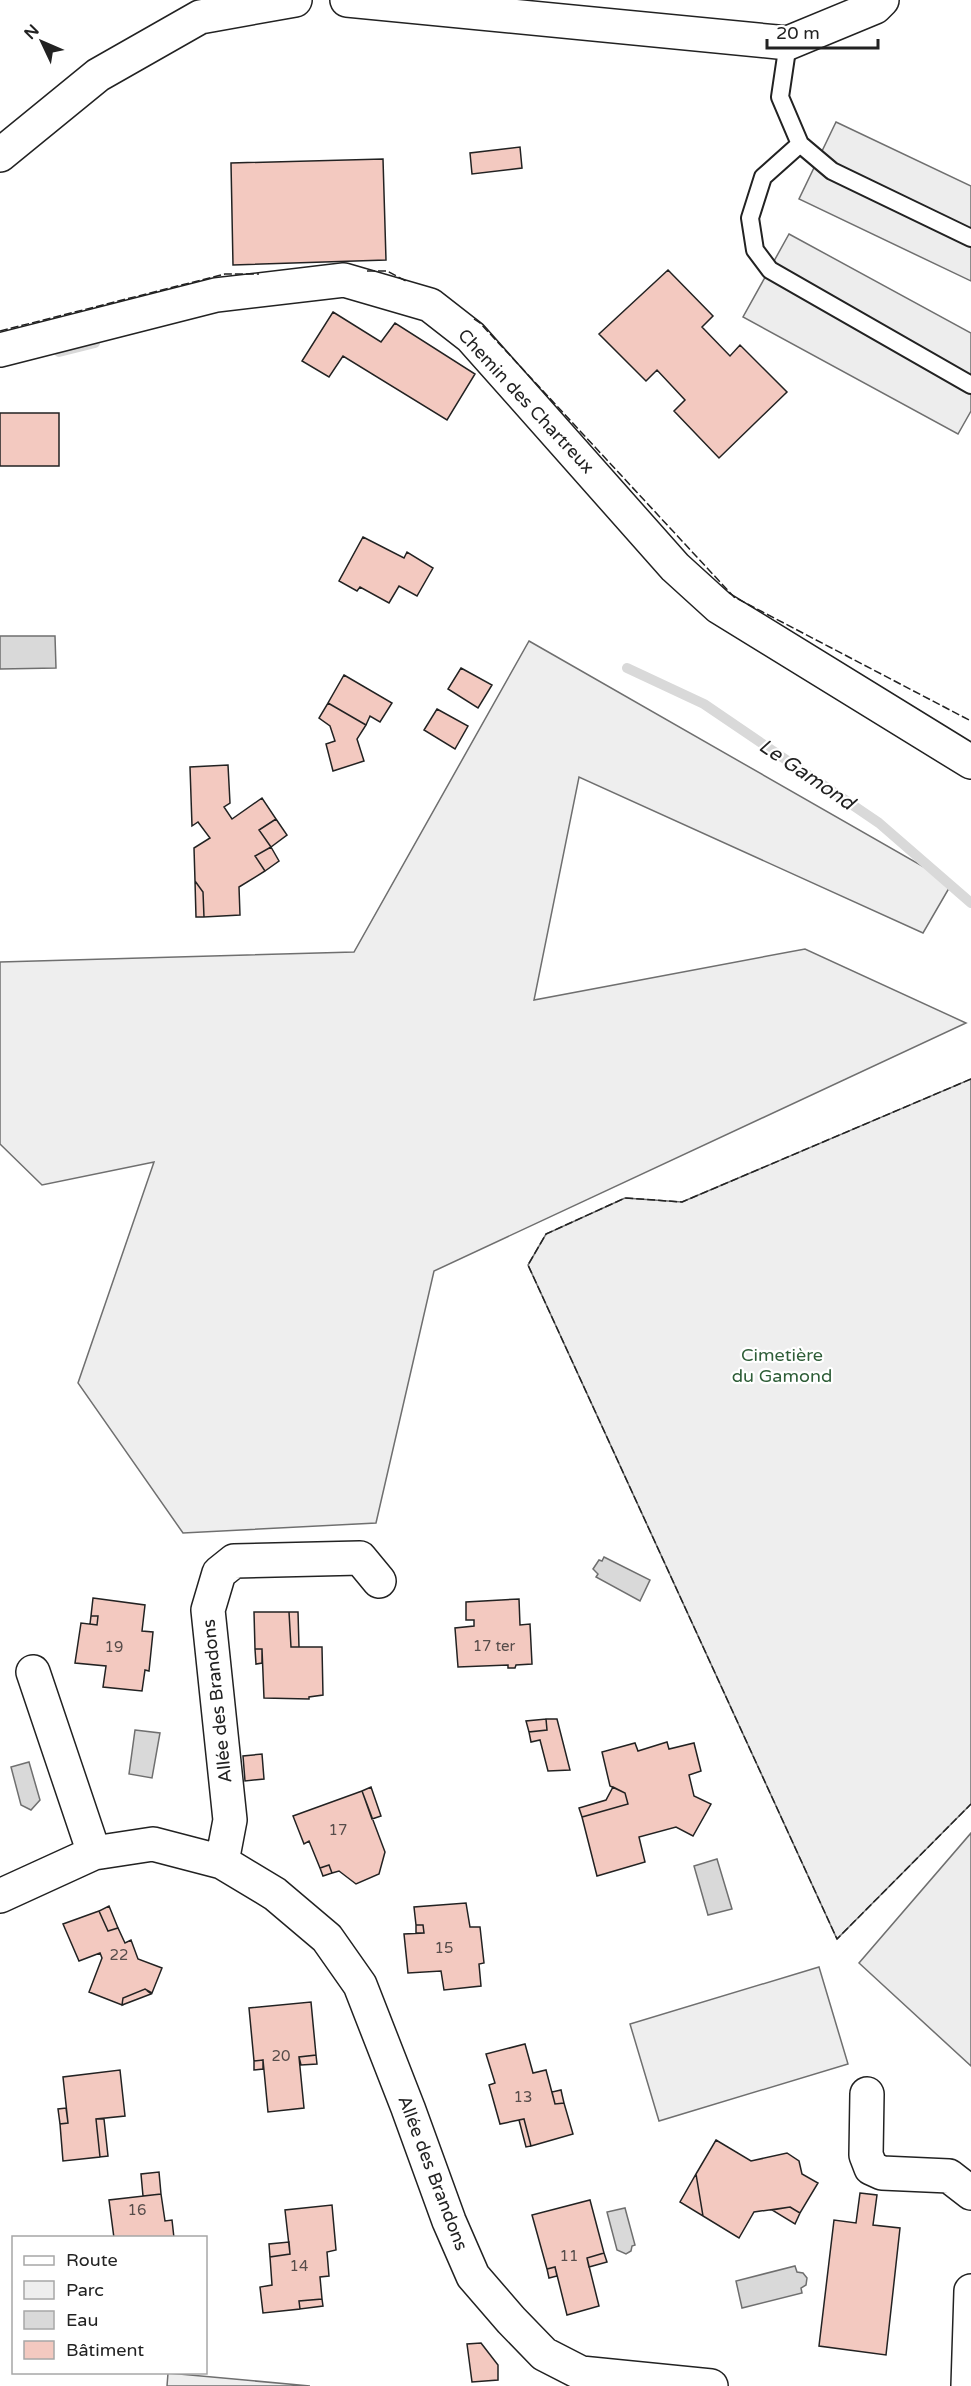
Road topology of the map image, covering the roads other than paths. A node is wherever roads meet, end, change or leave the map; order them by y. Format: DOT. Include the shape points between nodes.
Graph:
graph roads {
  1 [pos="295,0"];
  2 [pos="347,0"];
  3 [pos="882,0"];
  4 [pos="788,43"];
  5 [pos="800,144"];
  6 [pos="0,155"];
  7 [pos="971,238"];
  8 [pos="0,350"];
  9 [pos="971,385"];
  10 [pos="971,762"];
  11 [pos="379,1581"];
  12 [pos="33,1672"];
  13 [pos="94,1853"];
  14 [pos="222,1862"];
  15 [pos="0,1896"];
  16 [pos="867,2094"];
  17 [pos="971,2193"];
  18 [pos="971,2291"];
  19 [pos="711,2386"];
  20 [pos="968,2386"];
  1 -- 6 [label="street" via="200,17 98,75"];
  2 -- 4 [label="street"];
  3 -- 4 [label="street" via="875,7"];
  4 -- 5 [label="lane" via="780,97"];
  5 -- 7 [label="lane" via="832,171"];
  5 -- 9 [label="lane" via="763,177 750,218 755,250 770,270"];
  8 -- 10 [label="street, Chemin des Chartreux" via="216,294 344,280 430,305 471,337 675,567 719,607"];
  11 -- 14 [label="street, Allée des Brandons" via="360,1558 234,1561 219,1573 207,1610 230,1820"];
  12 -- 13 [label="street"];
  13 -- 14 [label="street, Allée des Brandons" via="153,1844"];
  13 -- 15 [label="street, Allée des Brandons"];
  14 -- 19 [label="street, Allée des Brandons" via="275,1894 327,1938 360,1985 472,2276 511,2320 544,2354 581,2373"];
  16 -- 17 [label="street" via="866,2155 871,2168 882,2173 949,2176"];
  18 -- 20 [label="street"];
}
